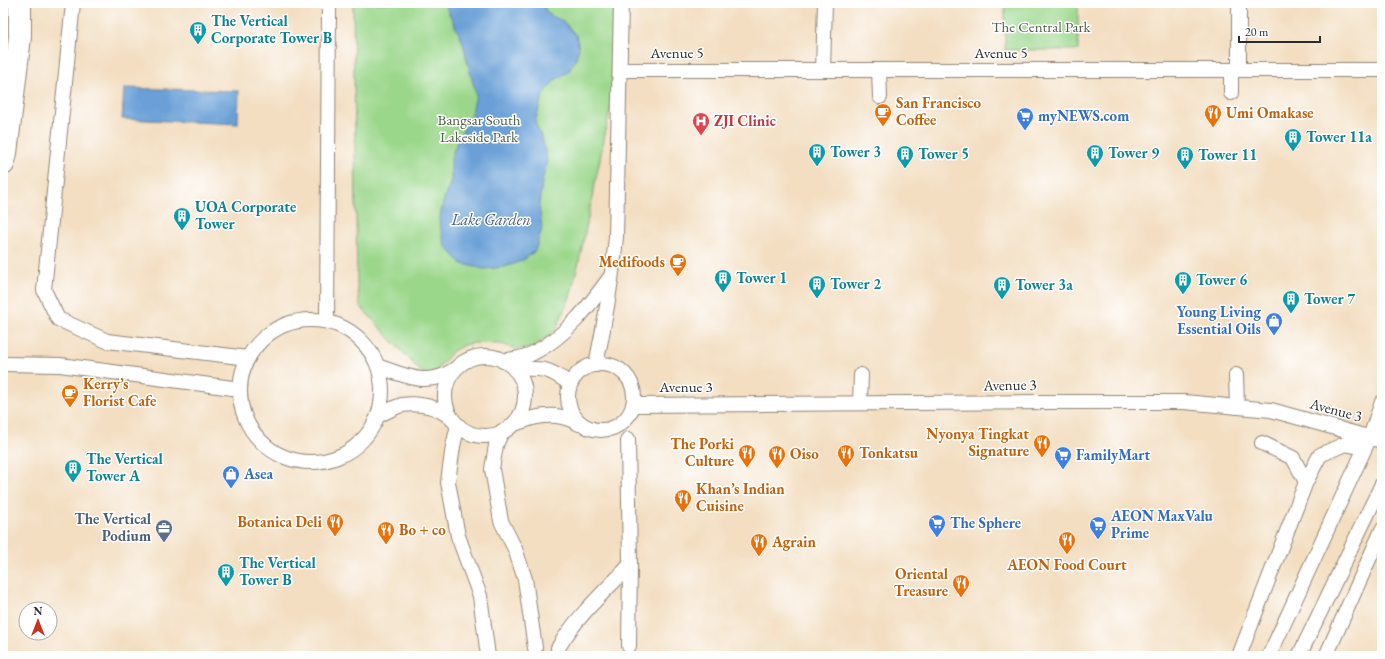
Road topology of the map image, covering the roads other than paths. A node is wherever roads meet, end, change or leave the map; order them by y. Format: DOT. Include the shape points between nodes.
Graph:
graph roads {
  1 [pos="20,3"];
  2 [pos="73,3"];
  3 [pos="329,3"];
  4 [pos="621,3"];
  5 [pos="825,3"];
  6 [pos="1239,3"];
  7 [pos="620,70"];
  8 [pos="823,70"];
  9 [pos="879,70"];
  10 [pos="1235,70"];
  11 [pos="1382,70"];
  12 [pos="1231,93"];
  13 [pos="880,98"];
  14 [pos="6,170"];
  15 [pos="612,275"];
  16 [pos="327,321"];
  17 [pos="248,358"];
  18 [pos="3,364"];
  19 [pos="509,365"];
  20 [pos="596,365"];
  21 [pos="380,367"];
  22 [pos="455,369"];
  23 [pos="861,375"];
  24 [pos="1236,376"];
  25 [pos="570,384"];
  26 [pos="240,389"];
  27 [pos="1382,402"];
  28 [pos="860,403"];
  29 [pos="634,404"];
  30 [pos="1237,407"];
  31 [pos="379,415"];
  32 [pos="455,422"];
  33 [pos="582,425"];
  34 [pos="507,428"];
  35 [pos="628,439"];
  36 [pos="1371,442"];
  37 [pos="1262,443"];
  38 [pos="1306,482"];
  39 [pos="1382,484"];
  40 [pos="1382,530"];
  41 [pos="630,565"];
  42 [pos="629,646"];
  43 [pos="535,648"];
  44 [pos="558,648"];
  45 [pos="488,656"];
  46 [pos="1239,656"];
  47 [pos="1269,656"];
  48 [pos="1299,656"];
  49 [pos="1326,656"];
  1 -- 14 [label="street" via="20,38"];
  2 -- 17 [label="lane" via="44,290 58,319 107,341"];
  3 -- 16 [label="lane"];
  4 -- 7 [label="lane"];
  5 -- 8 [label="lane"];
  6 -- 10 [label="lane"];
  7 -- 8 [label="lane, Avenue 5"];
  7 -- 15 [label="lane" via="616,237"];
  8 -- 9 [label="lane, Avenue 5"];
  9 -- 10 [label="lane, Avenue 5"];
  9 -- 13 [label="lane"];
  10 -- 11 [label="lane, Avenue 5"];
  10 -- 12 [label="lane"];
  15 -- 19 [label="lane" via="564,332 532,354"];
  15 -- 20 [label="lane"];
  16 -- 17 [label="lane" via="305,320 284,325 265,336"];
  16 -- 21 [label="lane" via="350,330 368,346"];
  17 -- 26 [label="lane" via="242,373"];
  18 -- 26 [label="lane" via="60,365"];
  19 -- 22 [label="lane" via="491,356 465,361"];
  19 -- 25 [label="lane" via="552,371"];
  19 -- 34 [label="lane" via="521,379 525,391 520,415"];
  20 -- 25 [label="lane" via="585,368"];
  20 -- 29 [label="lane" via="617,368 625,375 631,384"];
  21 -- 22 [label="lane" via="414,379 430,380 446,376"];
  21 -- 31 [label="lane" via="384,391"];
  22 -- 32 [label="lane" via="449,378 445,393 447,410"];
  23 -- 28 [label="lane"];
  24 -- 30 [label="lane"];
  25 -- 33 [label="lane" via="567,395 569,406 574,417"];
  26 -- 31 [label="lane" via="242,410 251,429 265,445 283,456 304,462 328,460 350,452 368,436"];
  27 -- 36 [label="lane"];
  28 -- 29 [label="lane, Avenue 3"];
  28 -- 30 [label="lane, Avenue 3" via="1184,402"];
  29 -- 33 [label="lane" via="623,422 614,428 592,429"];
  30 -- 36 [label="lane, Avenue 3" via="1271,410"];
  31 -- 32 [label="lane" via="402,405 417,405 444,412"];
  32 -- 34 [label="lane" via="468,432 479,435 491,435"];
  32 -- 45 [label="lane" via="448,482 458,536 480,596"];
  33 -- 34 [label="lane" via="562,417 546,416 533,417"];
  34 -- 43 [label="lane" via="496,445 492,469 501,521 526,579"];
  35 -- 41 [label="lane"];
  36 -- 38 [label="lane" via="1345,444 1320,455"];
  36 -- 47 [label="lane"];
  37 -- 38 [label="lane" via="1293,458"];
  38 -- 46 [label="lane"];
  39 -- 48 [label="lane"];
  40 -- 49 [label="lane"];
  41 -- 42 [label="lane"];
  41 -- 44 [label="lane" via="580,617"];
}
